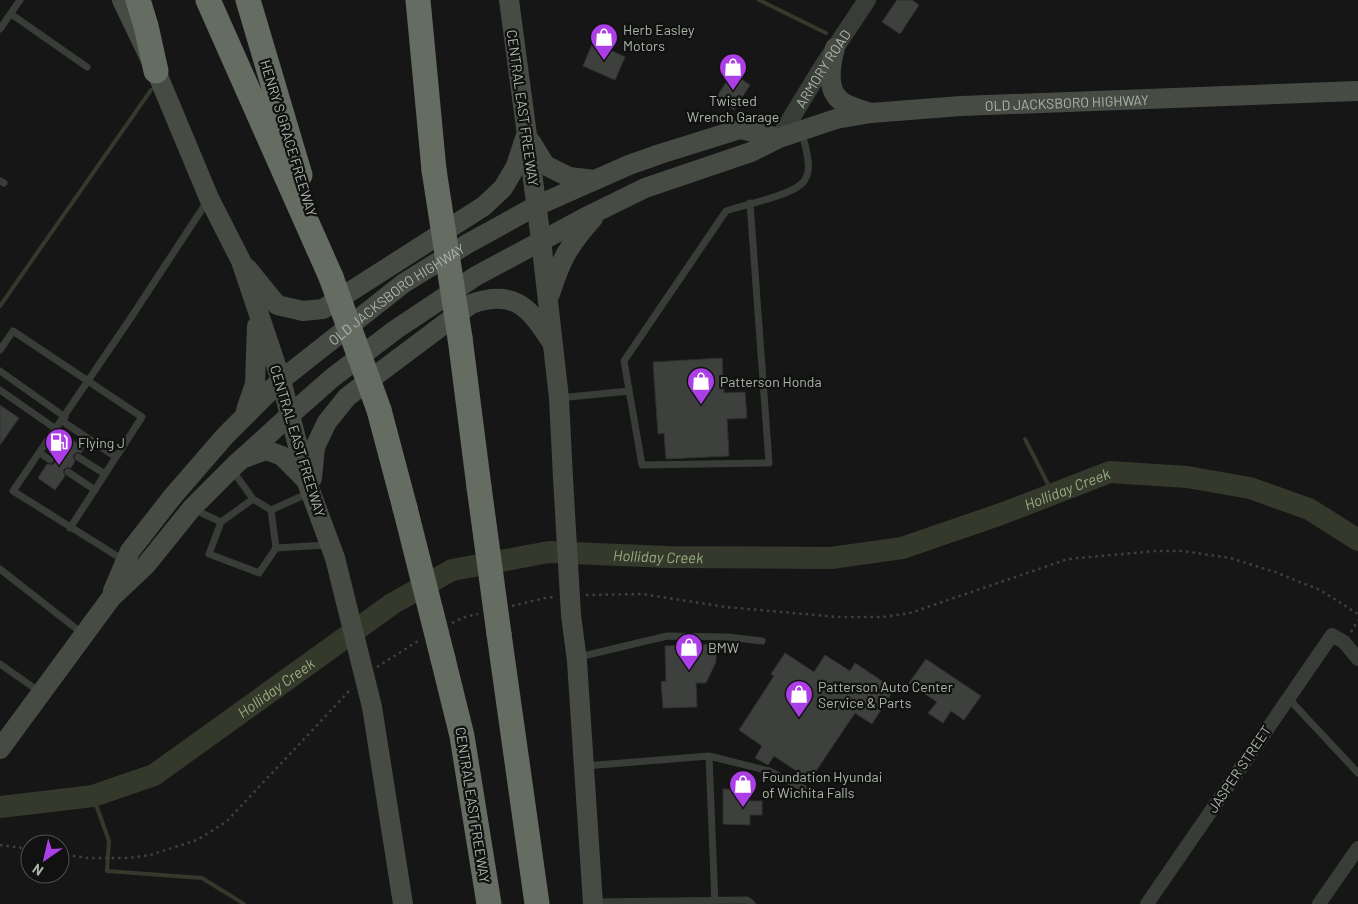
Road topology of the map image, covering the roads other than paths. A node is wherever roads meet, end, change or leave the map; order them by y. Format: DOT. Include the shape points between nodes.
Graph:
graph roads {
  1 [pos="20,0"];
  2 [pos="122,0"];
  3 [pos="138,0"];
  4 [pos="208,0"];
  5 [pos="248,0"];
  6 [pos="402,0"];
  7 [pos="418,0"];
  8 [pos="509,0"];
  9 [pos="867,0"];
  10 [pos="10,14"];
  11 [pos="0,29"];
  12 [pos="835,48"];
  13 [pos="87,67"];
  14 [pos="156,71"];
  15 [pos="426,75"];
  16 [pos="1358,91"];
  17 [pos="871,113"];
  18 [pos="802,130"];
  19 [pos="526,134"];
  20 [pos="779,138"];
  21 [pos="595,180"];
  22 [pos="209,198"];
  23 [pos="750,203"];
  24 [pos="536,206"];
  25 [pos="602,209"];
  26 [pos="541,240"];
  27 [pos="241,261"];
  28 [pos="331,277"];
  29 [pos="548,300"];
  30 [pos="257,311"];
  31 [pos="552,342"];
  32 [pos="0,350"];
  33 [pos="0,371"];
  34 [pos="281,380"];
  35 [pos="88,381"];
  36 [pos="0,390"];
  37 [pos="629,391"];
  38 [pos="559,398"];
  39 [pos="290,415"];
  40 [pos="243,416"];
  41 [pos="63,419"];
  42 [pos="56,429"];
  43 [pos="50,438"];
  44 [pos="61,445"];
  45 [pos="40,453"];
  46 [pos="78,457"];
  47 [pos="116,457"];
  48 [pos="50,460"];
  49 [pos="237,464"];
  50 [pos="68,472"];
  51 [pos="105,474"];
  52 [pos="309,487"];
  53 [pos="95,490"];
  54 [pos="253,499"];
  55 [pos="192,508"];
  56 [pos="271,510"];
  57 [pos="220,522"];
  58 [pos="70,528"];
  59 [pos="276,548"];
  60 [pos="332,552"];
  61 [pos="126,562"];
  62 [pos="0,569"];
  63 [pos="111,598"];
  64 [pos="84,634"];
  65 [pos="762,641"];
  66 [pos="576,657"];
  67 [pos="1358,659"];
  68 [pos="0,664"];
  69 [pos="41,692"];
  70 [pos="1288,698"];
  71 [pos="0,749"];
  72 [pos="709,756"];
  73 [pos="584,766"];
  74 [pos="1358,773"];
  75 [pos="803,788"];
  76 [pos="1358,848"];
  77 [pos="537,901"];
  78 [pos="714,902"];
  79 [pos="593,903"];
  80 [pos="402,904"];
  81 [pos="489,904"];
  82 [pos="752,904"];
  83 [pos="1147,904"];
  84 [pos="1319,904"];
  1 -- 10 [label="lane"];
  2 -- 14 [label="main road, CENTRAL EAST FREEWAY"];
  3 -- 14 [label="highway"];
  4 -- 28 [label="highway, CENTRAL EAST FREEWAY"];
  5 -- 28 [label="highway, HENRY S GRACE FREEWAY"];
  6 -- 15 [label="highway"];
  7 -- 15 [label="highway"];
  8 -- 19 [label="main road, CENTRAL EAST FREEWAY"];
  9 -- 12 [label="street, ARMORY ROAD"];
  10 -- 11 [label="lane"];
  10 -- 13 [label="lane"];
  12 -- 17 [label="main road" via="830,69 832,87 840,100"];
  12 -- 20 [label="street, ARMORY ROAD"];
  14 -- 22 [label="main road, CENTRAL EAST FREEWAY"];
  15 -- 77 [label="highway, bridge" via="434,170"];
  16 -- 17 [label="main road, OLD JACKSBORO HIGHWAY" via="961,106"];
  17 -- 18 [label="main road, OLD JACKSBORO HIGHWAY" via="836,119"];
  18 -- 20 [label="main road, OLD JACKSBORO HIGHWAY"];
  18 -- 23 [label="lane" via="809,164 802,184"];
  19 -- 21 [label="main road" via="545,165 569,176"];
  19 -- 24 [label="main road, CENTRAL EAST FREEWAY"];
  19 -- 27 [label="main road" via="516,166 503,188 484,206 323,309 303,311 277,305"];
  20 -- 21 [label="main road, OLD JACKSBORO HIGHWAY" via="740,129 660,154"];
  20 -- 25 [label="main road, OLD JACKSBORO HIGHWAY" via="751,152 645,188"];
  21 -- 24 [label="main road, OLD JACKSBORO HIGHWAY"];
  22 -- 27 [label="main road, CENTRAL EAST FREEWAY"];
  22 -- 35 [label="lane"];
  23 -- 37 [label="lane" via="726,211 624,361"];
  23 -- 37 [label="lane" via="769,463 642,465"];
  24 -- 26 [label="main road, CENTRAL EAST FREEWAY"];
  24 -- 34 [label="main road, OLD JACKSBORO HIGHWAY" via="404,283"];
  25 -- 26 [label="main road, OLD JACKSBORO HIGHWAY"];
  25 -- 29 [label="main road" via="574,240 559,266"];
  26 -- 29 [label="main road, CENTRAL EAST FREEWAY"];
  26 -- 39 [label="main road, OLD JACKSBORO HIGHWAY" via="476,276 395,330"];
  27 -- 30 [label="main road, CENTRAL EAST FREEWAY"];
  28 -- 81 [label="highway, CENTRAL EAST FREEWAY, bridge" via="379,410 405,508 462,736"];
  29 -- 31 [label="main road, CENTRAL EAST FREEWAY"];
  30 -- 34 [label="main road, CENTRAL EAST FREEWAY"];
  30 -- 40 [label="main road" via="255,384"];
  31 -- 38 [label="main road, CENTRAL EAST FREEWAY"];
  31 -- 52 [label="main road" via="539,322 521,304 503,298 471,304 347,396 327,422 315,447"];
  32 -- 35 [label="lane" via="13,332"];
  33 -- 41 [label="lane"];
  34 -- 39 [label="main road, CENTRAL EAST FREEWAY"];
  34 -- 40 [label="main road, OLD JACKSBORO HIGHWAY"];
  35 -- 41 [label="lane"];
  35 -- 47 [label="lane" via="142,417"];
  36 -- 42 [label="lane"];
  37 -- 38 [label="lane"];
  38 -- 66 [label="main road, CENTRAL EAST FREEWAY, bridge"];
  39 -- 49 [label="main road, OLD JACKSBORO HIGHWAY"];
  39 -- 52 [label="main road, CENTRAL EAST FREEWAY"];
  40 -- 61 [label="main road, OLD JACKSBORO HIGHWAY" via="173,496 130,551"];
  41 -- 42 [label="lane"];
  41 -- 47 [label="lane"];
  42 -- 43 [label="lane"];
  43 -- 44 [label="lane"];
  43 -- 45 [label="lane"];
  45 -- 48 [label="lane"];
  45 -- 58 [label="lane" via="13,491"];
  46 -- 51 [label="lane"];
  47 -- 51 [label="lane"];
  49 -- 52 [label="main road" via="266,450 282,456"];
  49 -- 54 [label="lane"];
  49 -- 55 [label="main road, OLD JACKSBORO HIGHWAY"];
  50 -- 53 [label="lane"];
  51 -- 53 [label="lane"];
  52 -- 56 [label="lane"];
  52 -- 60 [label="main road, CENTRAL EAST FREEWAY"];
  53 -- 58 [label="lane"];
  54 -- 56 [label="lane"];
  54 -- 57 [label="lane"];
  55 -- 57 [label="lane"];
  55 -- 63 [label="main road, OLD JACKSBORO HIGHWAY" via="146,565"];
  56 -- 59 [label="lane"];
  57 -- 59 [label="lane" via="209,554 259,573"];
  58 -- 61 [label="lane"];
  59 -- 60 [label="lane"];
  60 -- 80 [label="main road, CENTRAL EAST FREEWAY, bridge" via="372,707"];
  61 -- 63 [label="main road, OLD JACKSBORO HIGHWAY"];
  62 -- 64 [label="lane"];
  63 -- 64 [label="main road, OLD JACKSBORO HIGHWAY"];
  64 -- 69 [label="main road, OLD JACKSBORO HIGHWAY"];
  65 -- 66 [label="lane" via="667,636"];
  66 -- 73 [label="main road, CENTRAL EAST FREEWAY"];
  67 -- 70 [label="street, JASPER STREET" via="1344,642 1332,635"];
  68 -- 69 [label="lane"];
  69 -- 71 [label="main road, OLD JACKSBORO HIGHWAY"];
  70 -- 74 [label="lane"];
  70 -- 83 [label="street, JASPER STREET"];
  72 -- 73 [label="lane"];
  72 -- 75 [label="lane" via="769,771"];
  72 -- 78 [label="lane"];
  73 -- 79 [label="main road, CENTRAL EAST FREEWAY"];
  76 -- 84 [label="street"];
  78 -- 79 [label="lane"];
  78 -- 82 [label="lane" via="747,900"];
}
